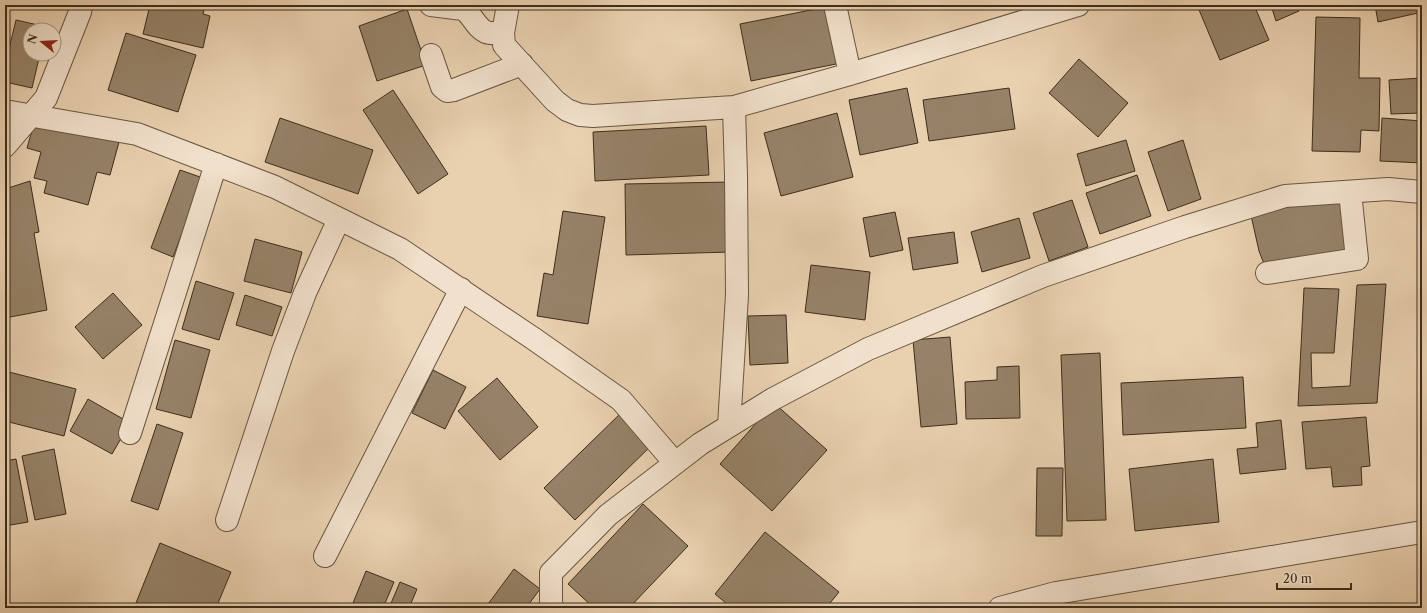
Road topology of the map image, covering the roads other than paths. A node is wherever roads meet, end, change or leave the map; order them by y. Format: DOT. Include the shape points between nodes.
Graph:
graph roads {
  1 [pos="81,5"];
  2 [pos="431,5"];
  3 [pos="508,5"];
  4 [pos="835,5"];
  5 [pos="1078,5"];
  6 [pos="503,33"];
  7 [pos="431,54"];
  8 [pos="522,64"];
  9 [pos="850,74"];
  10 [pos="734,107"];
  11 [pos="5,111"];
  12 [pos="30,116"];
  13 [pos="5,146"];
  14 [pos="216,164"];
  15 [pos="1350,192"];
  16 [pos="1422,192"];
  17 [pos="339,219"];
  18 [pos="1267,273"];
  19 [pos="460,289"];
  20 [pos="729,426"];
  21 [pos="130,433"];
  22 [pos="675,463"];
  23 [pos="226,520"];
  24 [pos="1422,532"];
  25 [pos="325,556"];
  26 [pos="553,608"];
  27 [pos="1000,608"];
  1 -- 12 [label="street" via="46,98"];
  2 -- 6 [label="street" via="463,9 486,32"];
  3 -- 6 [label="street"];
  4 -- 9 [label="street"];
  5 -- 9 [label="street"];
  6 -- 8 [label="street" via="504,45"];
  7 -- 8 [label="street" via="442,87 446,91"];
  8 -- 10 [label="street" via="555,101 580,115"];
  9 -- 10 [label="street"];
  10 -- 20 [label="street" via="737,295"];
  11 -- 12 [label="street"];
  12 -- 13 [label="street"];
  12 -- 14 [label="street" via="137,134"];
  14 -- 17 [label="street" via="275,187"];
  14 -- 21 [label="street"];
  15 -- 16 [label="street" via="1388,189"];
  15 -- 18 [label="street" via="1357,259"];
  15 -- 20 [label="street" via="1285,196 1043,276 868,349 773,399"];
  17 -- 19 [label="street" via="400,249"];
  17 -- 23 [label="street" via="282,351"];
  19 -- 22 [label="street" via="621,400"];
  19 -- 25 [label="street"];
  20 -- 22 [label="street"];
  22 -- 26 [label="street" via="608,515 551,573"];
  24 -- 27 [label="street" via="1056,593"];
}
